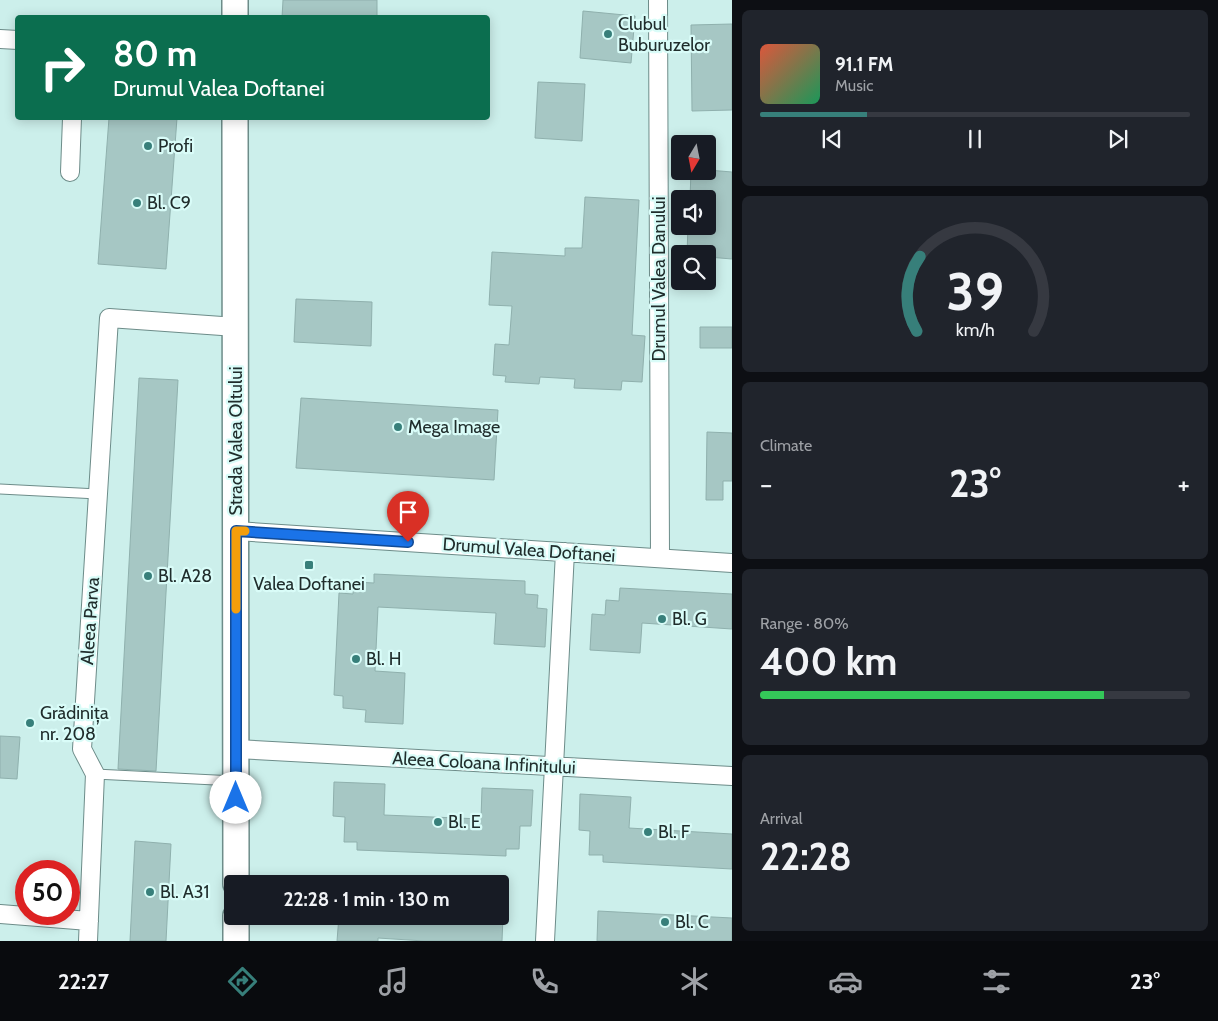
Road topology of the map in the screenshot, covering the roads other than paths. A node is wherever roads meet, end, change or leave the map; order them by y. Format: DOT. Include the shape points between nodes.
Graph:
graph roads {
  1 [pos="235,0"];
  2 [pos="658,0"];
  3 [pos="235,15"];
  4 [pos="0,39"];
  5 [pos="15,40"];
  6 [pos="72,120"];
  7 [pos="235,120"];
  8 [pos="70,172"];
  9 [pos="236,327"];
  10 [pos="0,489"];
  11 [pos="98,494"];
  12 [pos="236,531"];
  13 [pos="565,552"];
  14 [pos="660,558"];
  15 [pos="732,563"];
  16 [pos="236,749"];
  17 [pos="554,767"];
  18 [pos="95,774"];
  19 [pos="732,776"];
  20 [pos="236,781"];
  21 [pos="236,875"];
  22 [pos="0,914"];
  23 [pos="88,921"];
  24 [pos="236,925"];
  25 [pos="88,941"];
  26 [pos="236,941"];
  27 [pos="545,941"];
  1 -- 3 [label="main road"];
  2 -- 14 [label="street, Drumul Valea Danului"];
  4 -- 5 [label="street"];
  6 -- 8 [label="street"];
  7 -- 9 [label="main road, Strada Valea Oltului"];
  9 -- 11 [label="street, Aleea Parva" via="109,318"];
  9 -- 12 [label="main road, Strada Valea Oltului"];
  10 -- 11 [label="lane"];
  11 -- 18 [label="street, Aleea Parva" via="82,749"];
  12 -- 13 [label="street, Drumul Valea Doftanei"];
  12 -- 16 [label="main road, Strada Valea Oltului"];
  13 -- 14 [label="street, Drumul Valea Doftanei"];
  13 -- 17 [label="street"];
  14 -- 15 [label="street, Drumul Valea Doftanei"];
  16 -- 17 [label="street, Aleea Coloana Infinitului"];
  16 -- 20 [label="main road, Strada Valea Oltului"];
  17 -- 19 [label="street, Aleea Coloana Infinitului"];
  17 -- 27 [label="street"];
  18 -- 20 [label="lane"];
  18 -- 23 [label="street"];
  20 -- 21 [label="main road, Strada Valea Oltului"];
  22 -- 23 [label="street"];
  23 -- 25 [label="street"];
  24 -- 26 [label="main road"];
}
